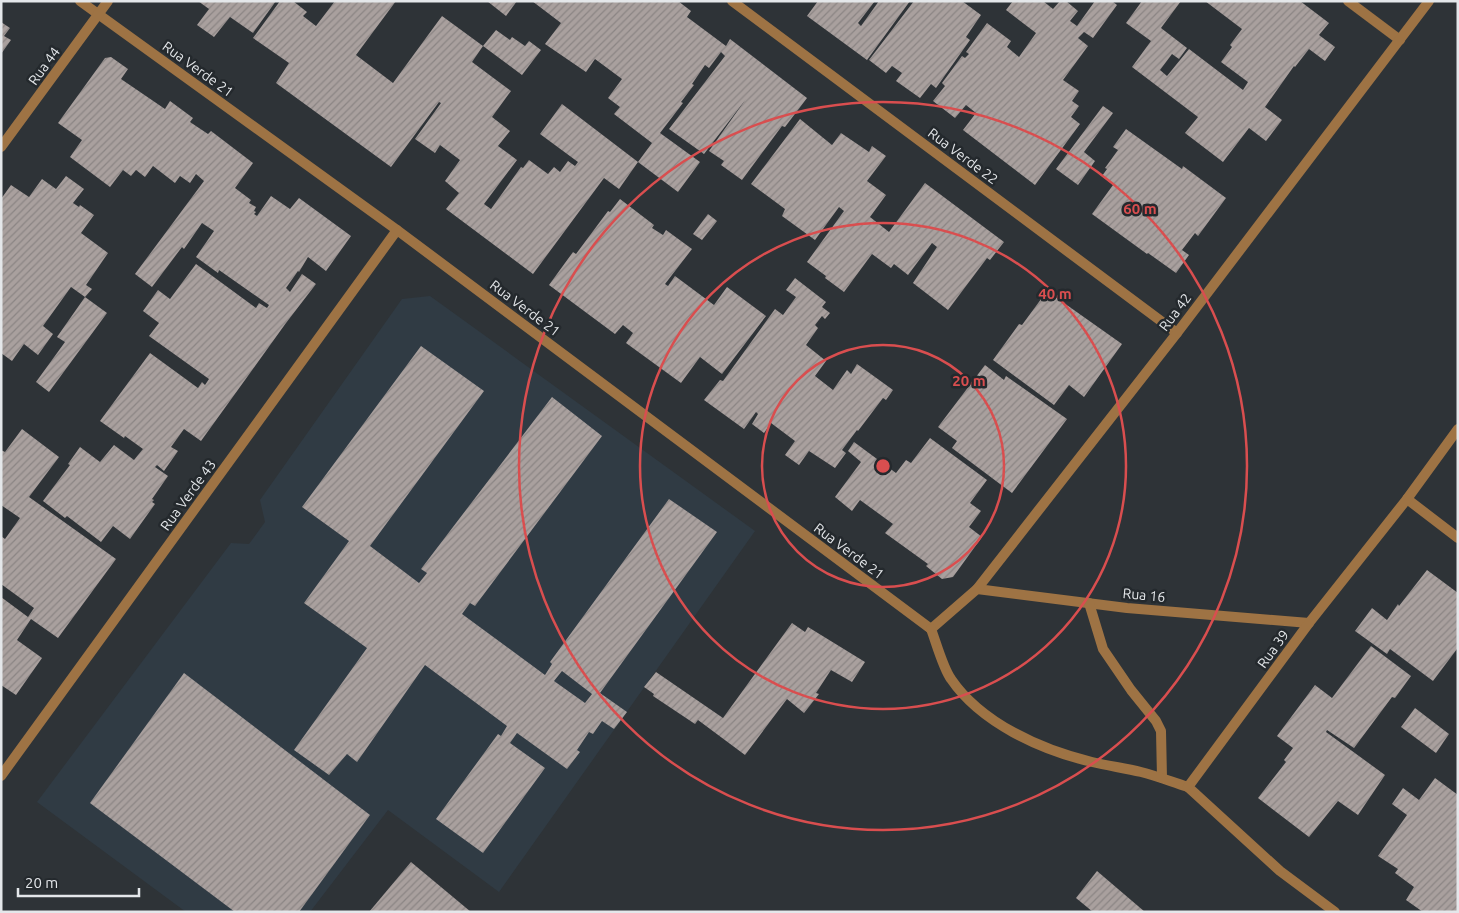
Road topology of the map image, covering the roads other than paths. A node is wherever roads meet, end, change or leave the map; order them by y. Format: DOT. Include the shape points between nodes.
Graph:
graph roads {
  1 [pos="80,1"];
  2 [pos="108,1"];
  3 [pos="732,1"];
  4 [pos="1348,1"];
  5 [pos="1429,1"];
  6 [pos="98,15"];
  7 [pos="1400,40"];
  8 [pos="1,147"];
  9 [pos="397,230"];
  10 [pos="1177,333"];
  11 [pos="1458,429"];
  12 [pos="1407,499"];
  13 [pos="1458,538"];
  14 [pos="977,589"];
  15 [pos="1090,603"];
  16 [pos="1309,623"];
  17 [pos="931,629"];
  18 [pos="1,776"];
  19 [pos="1162,778"];
  20 [pos="1188,787"];
  21 [pos="1335,912"];
  1 -- 6 [label="street, Rua Verde 21"];
  2 -- 6 [label="street, Rua 44"];
  3 -- 10 [label="street, Rua Verde 22"];
  4 -- 7 [label="street"];
  5 -- 7 [label="street, Rua 42"];
  6 -- 8 [label="street, Rua 44"];
  6 -- 9 [label="street, Rua Verde 21"];
  7 -- 10 [label="street, Rua 42"];
  9 -- 17 [label="street, Rua Verde 21"];
  9 -- 18 [label="street, Rua Verde 43"];
  10 -- 14 [label="street, Rua 42"];
  11 -- 12 [label="street, Rua 39"];
  12 -- 13 [label="street"];
  12 -- 16 [label="street, Rua 39"];
  14 -- 15 [label="street, Rua 16"];
  14 -- 17 [label="street, Rua 42"];
  15 -- 16 [label="street, Rua 16"];
  15 -- 19 [label="street" via="1104,649 1161,731"];
  16 -- 20 [label="street, Rua 39"];
  17 -- 19 [label="street" via="949,677 971,703 1005,727 1049,749"];
  19 -- 20 [label="street"];
  20 -- 21 [label="street" via="1280,871"];
}
